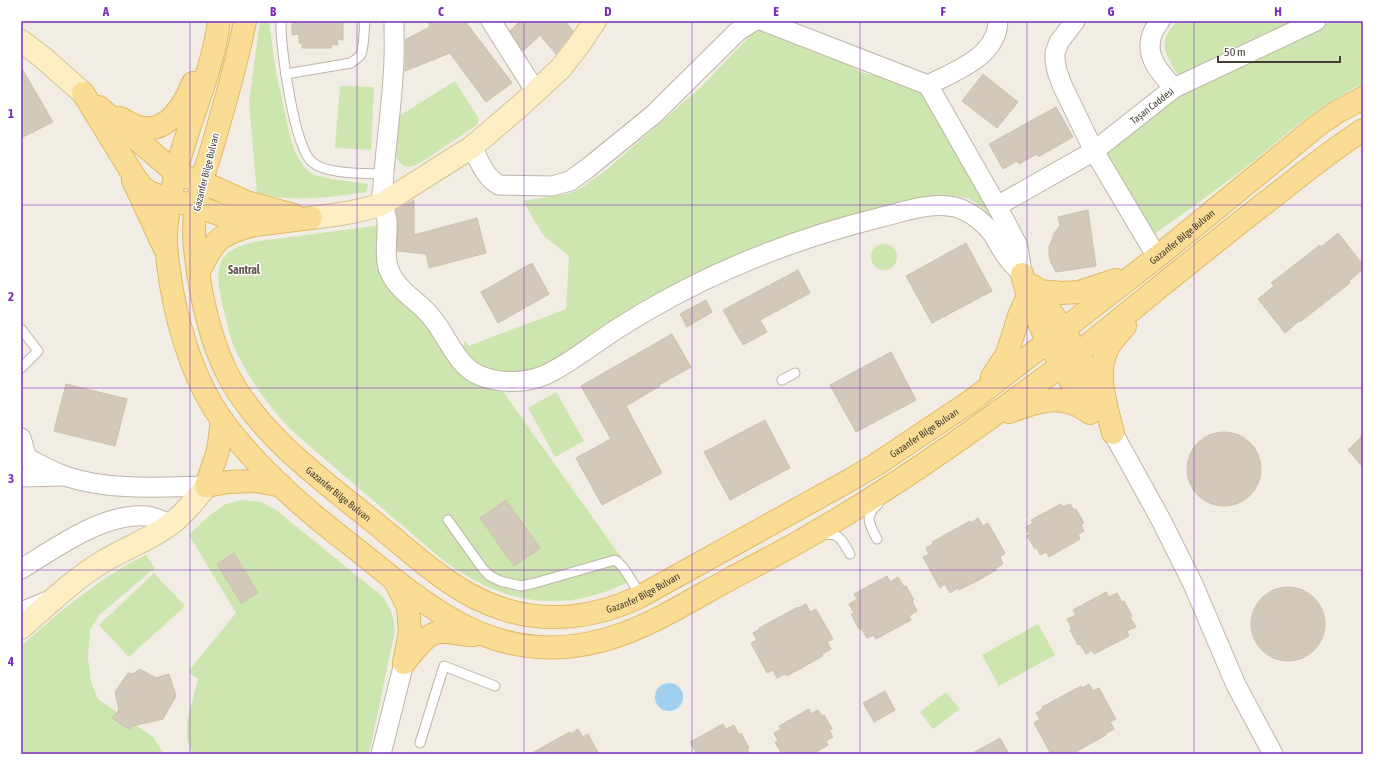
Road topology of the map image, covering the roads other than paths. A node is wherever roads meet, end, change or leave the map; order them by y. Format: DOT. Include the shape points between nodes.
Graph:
graph roads {
  1 [pos="212,21"];
  2 [pos="219,21"];
  3 [pos="244,21"];
  4 [pos="281,21"];
  5 [pos="365,21"];
  6 [pos="394,21"];
  7 [pos="491,21"];
  8 [pos="754,21"];
  9 [pos="763,21"];
  10 [pos="998,21"];
  11 [pos="1075,21"];
  12 [pos="1160,21"];
  13 [pos="1316,21"];
  14 [pos="592,22"];
  15 [pos="21,41"];
  16 [pos="286,74"];
  17 [pos="928,85"];
  18 [pos="1174,88"];
  19 [pos="536,92"];
  20 [pos="1363,98"];
  21 [pos="90,99"];
  22 [pos="1363,130"];
  23 [pos="472,147"];
  24 [pos="1094,151"];
  25 [pos="125,163"];
  26 [pos="176,173"];
  27 [pos="383,174"];
  28 [pos="202,182"];
  29 [pos="170,200"];
  30 [pos="382,204"];
  31 [pos="196,206"];
  32 [pos="997,206"];
  33 [pos="311,218"];
  34 [pos="254,225"];
  35 [pos="166,253"];
  36 [pos="1157,257"];
  37 [pos="198,273"];
  38 [pos="1022,274"];
  39 [pos="1134,274"];
  40 [pos="1175,275"];
  41 [pos="1033,294"];
  42 [pos="21,329"];
  43 [pos="1055,335"];
  44 [pos="1069,359"];
  45 [pos="21,368"];
  46 [pos="795,373"];
  47 [pos="782,380"];
  48 [pos="971,401"];
  49 [pos="1097,406"];
  50 [pos="222,420"];
  51 [pos="986,421"];
  52 [pos="1113,433"];
  53 [pos="21,438"];
  54 [pos="942,453"];
  55 [pos="24,457"];
  56 [pos="66,476"];
  57 [pos="21,477"];
  58 [pos="206,486"];
  59 [pos="282,486"];
  60 [pos="448,520"];
  61 [pos="170,524"];
  62 [pos="877,539"];
  63 [pos="850,554"];
  64 [pos="21,569"];
  65 [pos="393,578"];
  66 [pos="719,585"];
  67 [pos="641,596"];
  68 [pos="56,597"];
  69 [pos="21,612"];
  70 [pos="21,628"];
  71 [pos="483,635"];
  72 [pos="404,663"];
  73 [pos="495,686"];
  74 [pos="420,743"];
  75 [pos="381,754"];
  76 [pos="1273,754"];
  1 -- 21 [label="main road" via="192,86 178,111 168,121 155,127 142,128"];
  2 -- 26 [label="main road" via="215,47"];
  3 -- 28 [label="main road, Gazanfer Bilge Bulvarı" via="242,39"];
  4 -- 16 [label="lane"];
  5 -- 16 [label="lane" via="362,50 358,58 350,63"];
  6 -- 27 [label="street" via="394,74"];
  7 -- 19 [label="street"];
  8 -- 23 [label="street" via="738,31 653,115 564,184 499,185 488,176"];
  9 -- 17 [label="street"];
  10 -- 17 [label="street" via="992,42 981,55"];
  11 -- 24 [label="street" via="1059,42 1055,60 1062,85"];
  12 -- 18 [label="street" via="1152,35 1152,56 1157,69"];
  13 -- 18 [label="street, Taşan Caddesi"];
  14 -- 19 [label="main road" via="561,68"];
  15 -- 21 [label="main road"];
  16 -- 27 [label="lane" via="294,119 306,154 312,162 335,170"];
  17 -- 32 [label="street"];
  18 -- 24 [label="street, Taşan Caddesi"];
  19 -- 23 [label="main road"];
  20 -- 36 [label="main road, Gazanfer Bilge Bulvarı" via="1317,126"];
  21 -- 25 [label="main road"];
  21 -- 26 [label="main road"];
  22 -- 40 [label="main road" via="1332,151"];
  23 -- 30 [label="main road"];
  24 -- 32 [label="street, Taşan Caddesi"];
  24 -- 36 [label="street"];
  25 -- 29 [label="main road" via="141,186"];
  25 -- 35 [label="main road"];
  26 -- 28 [label="main road"];
  26 -- 29 [label="main road"];
  27 -- 30 [label="street"];
  28 -- 31 [label="main road, Gazanfer Bilge Bulvarı"];
  28 -- 33 [label="main road" via="246,202"];
  29 -- 31 [label="main road"];
  29 -- 35 [label="main road" via="166,223"];
  30 -- 33 [label="main road" via="349,213"];
  30 -- 38 [label="street" via="387,220 386,259 396,283 432,317 469,370 481,376 504,381 530,380 544,375 582,354 605,336 650,309 700,282 741,264 817,235 923,207 958,208 967,212 985,225"];
  31 -- 34 [label="main road"];
  31 -- 37 [label="main road, Gazanfer Bilge Bulvarı" via="194,233"];
  32 -- 38 [label="street" via="1018,246"];
  33 -- 34 [label="main road"];
  34 -- 37 [label="main road" via="220,237"];
  35 -- 50 [label="main road" via="181,330 191,360"];
  36 -- 39 [label="main road, Gazanfer Bilge Bulvarı"];
  37 -- 67 [label="main road, Gazanfer Bilge Bulvarı" via="207,318 225,369 257,418 299,460 446,580 484,603 524,615 572,616 623,605"];
  38 -- 41 [label="main road"];
  39 -- 41 [label="main road" via="1079,292"];
  39 -- 43 [label="main road, Gazanfer Bilge Bulvarı"];
  40 -- 44 [label="main road"];
  40 -- 49 [label="main road" via="1108,347 1104,356"];
  41 -- 43 [label="main road"];
  41 -- 48 [label="main road" via="1019,316 1007,354 996,372"];
  42 -- 45 [label="lane" via="38,351"];
  43 -- 44 [label="main road"];
  43 -- 48 [label="main road, Gazanfer Bilge Bulvarı"];
  44 -- 49 [label="main road"];
  44 -- 51 [label="main road"];
  46 -- 47 [label="lane"];
  48 -- 67 [label="main road, Gazanfer Bilge Bulvarı" via="850,480"];
  49 -- 51 [label="main road" via="1051,400 1032,404"];
  49 -- 52 [label="main road"];
  50 -- 58 [label="main road" via="218,451"];
  50 -- 59 [label="main road" via="249,453"];
  51 -- 54 [label="main road"];
  52 -- 76 [label="street" via="1193,584 1236,685"];
  53 -- 55 [label="street"];
  54 -- 62 [label="lane" via="870,512 869,523"];
  54 -- 66 [label="main road" via="816,532"];
  55 -- 56 [label="street"];
  56 -- 57 [label="street"];
  56 -- 58 [label="street" via="99,484 128,487"];
  58 -- 59 [label="main road" via="256,481"];
  58 -- 61 [label="main road"];
  59 -- 65 [label="main road" via="339,536"];
  60 -- 67 [label="lane" via="483,569 500,581 521,586 615,560"];
  61 -- 64 [label="street" via="148,516 107,522 79,534"];
  61 -- 68 [label="main road" via="104,561"];
  63 -- 66 [label="lane" via="837,535 827,534"];
  65 -- 71 [label="main road" via="456,622"];
  65 -- 72 [label="main road" via="408,607 410,632"];
  66 -- 71 [label="main road" via="642,627 587,645 556,648 522,646"];
  68 -- 69 [label="street"];
  68 -- 70 [label="main road"];
  71 -- 72 [label="main road" via="460,635 440,631 426,639"];
  72 -- 75 [label="street"];
  73 -- 74 [label="lane" via="444,666"];
}
